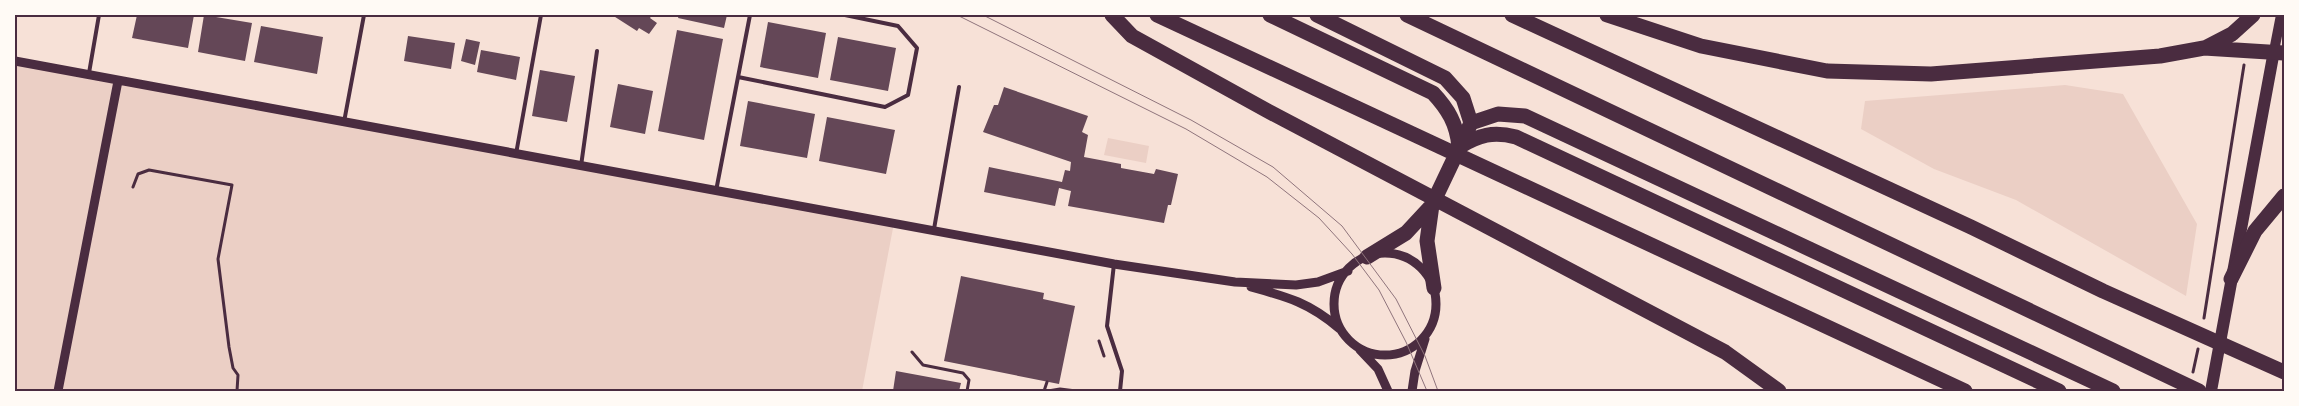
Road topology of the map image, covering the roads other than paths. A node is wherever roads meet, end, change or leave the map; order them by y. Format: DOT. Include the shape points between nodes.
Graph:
graph roads {
  1 [pos="99,15"];
  2 [pos="364,15"];
  3 [pos="541,15"];
  4 [pos="750,15"];
  5 [pos="845,15"];
  6 [pos="1112,15"];
  7 [pos="1157,15"];
  8 [pos="1270,15"];
  9 [pos="1317,15"];
  10 [pos="1407,15"];
  11 [pos="1512,15"];
  12 [pos="1607,15"];
  13 [pos="2253,15"];
  14 [pos="2282,15"];
  15 [pos="2204,48"];
  16 [pos="597,51"];
  17 [pos="2279,52"];
  18 [pos="15,62"];
  19 [pos="88,75"];
  20 [pos="738,77"];
  21 [pos="118,81"];
  22 [pos="959,87"];
  23 [pos="344,122"];
  24 [pos="1471,123"];
  25 [pos="1459,147"];
  26 [pos="516,154"];
  27 [pos="581,166"];
  28 [pos="716,191"];
  29 [pos="2284,196"];
  30 [pos="1432,205"];
  31 [pos="934,230"];
  32 [pos="1367,257"];
  33 [pos="1114,264"];
  34 [pos="1348,270"];
  35 [pos="2231,279"];
  36 [pos="1235,282"];
  37 [pos="1434,288"];
  38 [pos="1342,330"];
  39 [pos="1428,332"];
  40 [pos="1356,346"];
  41 [pos="2284,372"];
  42 [pos="58,391"];
  43 [pos="1120,391"];
  44 [pos="1388,391"];
  45 [pos="1412,391"];
  46 [pos="1779,391"];
  47 [pos="1965,391"];
  48 [pos="2059,391"];
  49 [pos="2113,391"];
  50 [pos="2199,391"];
  51 [pos="2211,391"];
  1 -- 19 [label="lane"];
  2 -- 23 [label="lane"];
  3 -- 26 [label="lane"];
  4 -- 20 [label="lane"];
  5 -- 20 [label="lane" via="898,26 917,48 908,94 885,107"];
  6 -- 46 [label="highway" via="1132,36 1725,352"];
  7 -- 47 [label="highway"];
  8 -- 25 [label="highway" via="1433,93 1453,119"];
  9 -- 24 [label="highway" via="1445,78 1463,98"];
  10 -- 50 [label="highway"];
  11 -- 41 [label="highway"];
  12 -- 15 [label="highway" via="1701,46 1827,71 1931,74 2160,56"];
  13 -- 15 [label="highway" via="2232,34"];
  14 -- 17 [label="main road"];
  15 -- 17 [label="highway"];
  16 -- 27 [label="lane"];
  17 -- 35 [label="main road"];
  18 -- 19 [label="street"];
  19 -- 21 [label="street"];
  20 -- 28 [label="lane"];
  21 -- 23 [label="street"];
  21 -- 42 [label="street"];
  22 -- 31 [label="lane"];
  23 -- 26 [label="street"];
  24 -- 25 [label="highway"];
  24 -- 49 [label="highway" via="1498,114 1525,116"];
  25 -- 30 [label="highway"];
  25 -- 48 [label="highway" via="1490,134 1516,137"];
  26 -- 27 [label="street"];
  27 -- 28 [label="street"];
  28 -- 31 [label="street"];
  29 -- 35 [label="highway" via="2255,231"];
  30 -- 32 [label="highway" via="1406,233"];
  30 -- 37 [label="highway" via="1428,241"];
  31 -- 33 [label="street"];
  32 -- 34 [label="street"];
  32 -- 37 [label="street" via="1399,255 1426,273"];
  33 -- 36 [label="street"];
  33 -- 43 [label="lane" via="1107,326 1122,371"];
  34 -- 36 [label="street" via="1318,282 1296,285"];
  34 -- 38 [label="street" via="1335,299 1336,315"];
  35 -- 51 [label="main road"];
  36 -- 38 [label="street" via="1294,299 1323,314"];
  37 -- 39 [label="street" via="1434,318"];
  38 -- 40 [label="street"];
  39 -- 40 [label="street" via="1403,352 1371,353"];
  39 -- 45 [label="street" via="1419,353"];
  40 -- 44 [label="street" via="1378,369"];
}
